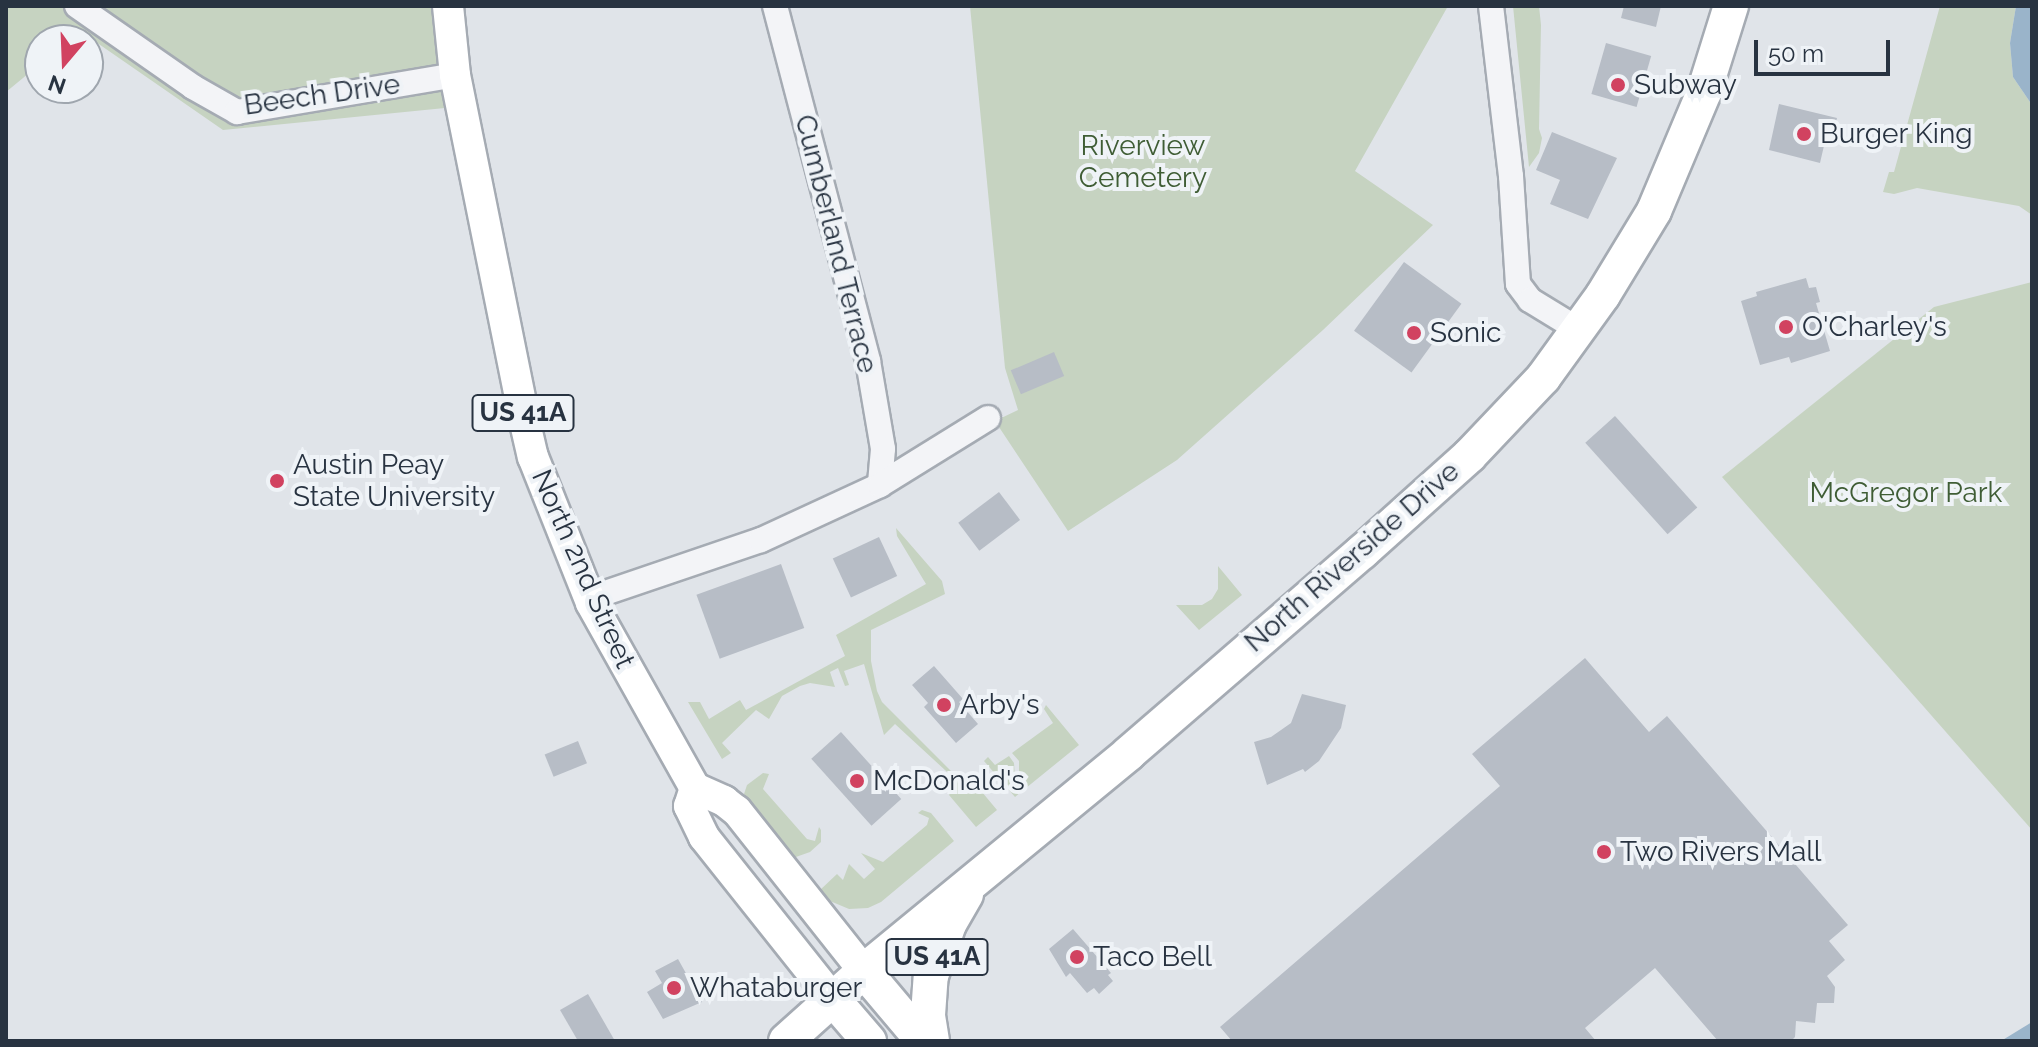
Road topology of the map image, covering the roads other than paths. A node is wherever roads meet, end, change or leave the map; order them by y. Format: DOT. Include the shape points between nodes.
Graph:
graph roads {
  1 [pos="77,6"];
  2 [pos="448,6"];
  3 [pos="775,6"];
  4 [pos="1491,6"];
  5 [pos="1731,6"];
  6 [pos="455,75"];
  7 [pos="1579,330"];
  8 [pos="988,418"];
  9 [pos="880,485"];
  10 [pos="591,603"];
  11 [pos="695,788"];
  12 [pos="974,880"];
  13 [pos="864,971"];
  14 [pos="832,998"];
  15 [pos="786,1041"];
  16 [pos="869,1041"];
  17 [pos="923,1041"];
  18 [pos="932,1041"];
  1 -- 6 [label="street, Beech Drive" via="237,112"];
  2 -- 6 [label="main road, North 2nd Street / US 41A"];
  3 -- 9 [label="street, Cumberland Terrace" via="868,361 883,449"];
  4 -- 7 [label="street" via="1518,284 1530,300"];
  5 -- 7 [label="highway, North Riverside Drive" via="1674,168 1628,257"];
  6 -- 10 [label="main road, North 2nd Street / US 41A" via="533,457"];
  7 -- 12 [label="highway, North Riverside Drive" via="1543,378 1469,456 1129,753"];
  8 -- 9 [label="street"];
  9 -- 10 [label="street" via="761,540 605,593"];
  10 -- 11 [label="main road, North 2nd Street / US 41A"];
  11 -- 13 [label="main road, US 41A" via="737,811"];
  11 -- 14 [label="main road, North 2nd Street / US 41A" via="689,806 704,837"];
  12 -- 13 [label="highway, North Riverside Drive"];
  12 -- 18 [label="highway, US 41A" via="949,924 931,976"];
  13 -- 14 [label="highway, North Riverside Drive"];
  13 -- 17 [label="highway"];
  14 -- 15 [label="highway, North Riverside Drive"];
  14 -- 16 [label="highway, North 2nd Street / US 41A"];
}
